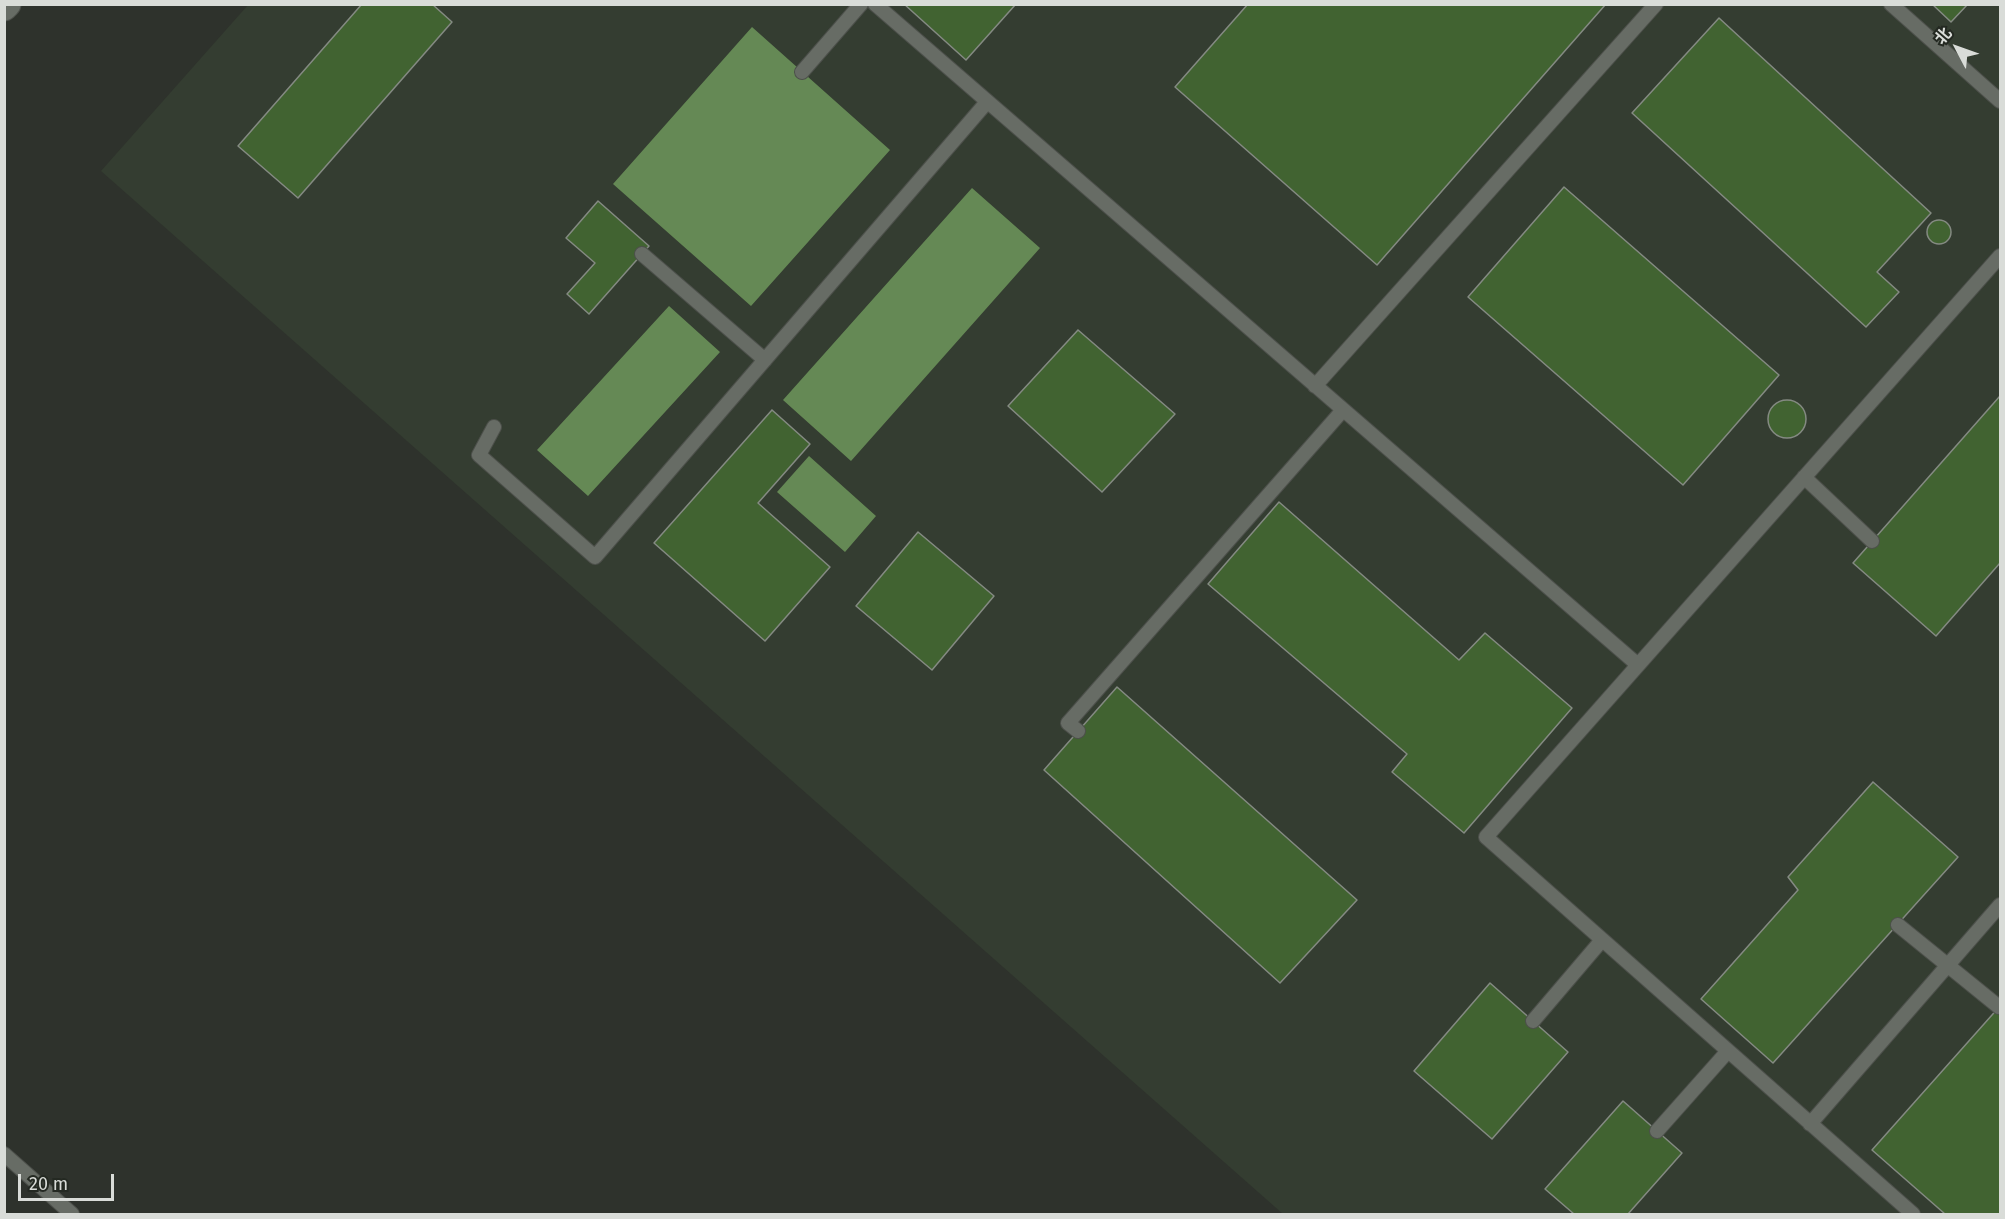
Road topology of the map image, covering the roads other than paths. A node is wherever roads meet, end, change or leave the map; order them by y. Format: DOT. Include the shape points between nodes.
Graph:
graph roads {
  1 [pos="861,4"];
  2 [pos="875,4"];
  3 [pos="1656,4"];
  4 [pos="1891,4"];
  5 [pos="802,72"];
  6 [pos="2001,101"];
  7 [pos="987,102"];
  8 [pos="642,254"];
  9 [pos="2001,256"];
  10 [pos="765,360"];
  11 [pos="1315,386"];
  12 [pos="1343,410"];
  13 [pos="494,427"];
  14 [pos="1804,477"];
  15 [pos="1872,541"];
  16 [pos="1638,665"];
  17 [pos="1078,731"];
  18 [pos="2001,905"];
  19 [pos="1898,925"];
  20 [pos="1602,940"];
  21 [pos="1948,966"];
  22 [pos="1999,1007"];
  23 [pos="1533,1021"];
  24 [pos="1728,1051"];
  25 [pos="1810,1124"];
  26 [pos="1657,1131"];
  27 [pos="4,1154"];
  28 [pos="72,1215"];
  29 [pos="1913,1215"];
  1 -- 5 [label="lane"];
  2 -- 7 [label="lane"];
  3 -- 11 [label="lane"];
  4 -- 6 [label="lane"];
  7 -- 10 [label="lane"];
  7 -- 11 [label="lane"];
  8 -- 10 [label="lane"];
  9 -- 14 [label="lane"];
  10 -- 13 [label="lane" via="596,557 479,455"];
  11 -- 12 [label="lane"];
  12 -- 16 [label="lane"];
  12 -- 17 [label="lane" via="1236,541 1068,723"];
  14 -- 15 [label="lane"];
  14 -- 16 [label="lane"];
  16 -- 20 [label="lane" via="1486,837"];
  18 -- 21 [label="lane"];
  19 -- 21 [label="lane"];
  20 -- 23 [label="lane"];
  20 -- 24 [label="lane"];
  21 -- 22 [label="lane"];
  21 -- 25 [label="lane"];
  24 -- 25 [label="lane"];
  24 -- 26 [label="lane"];
  25 -- 29 [label="lane"];
  27 -- 28 [label="lane"];
}
